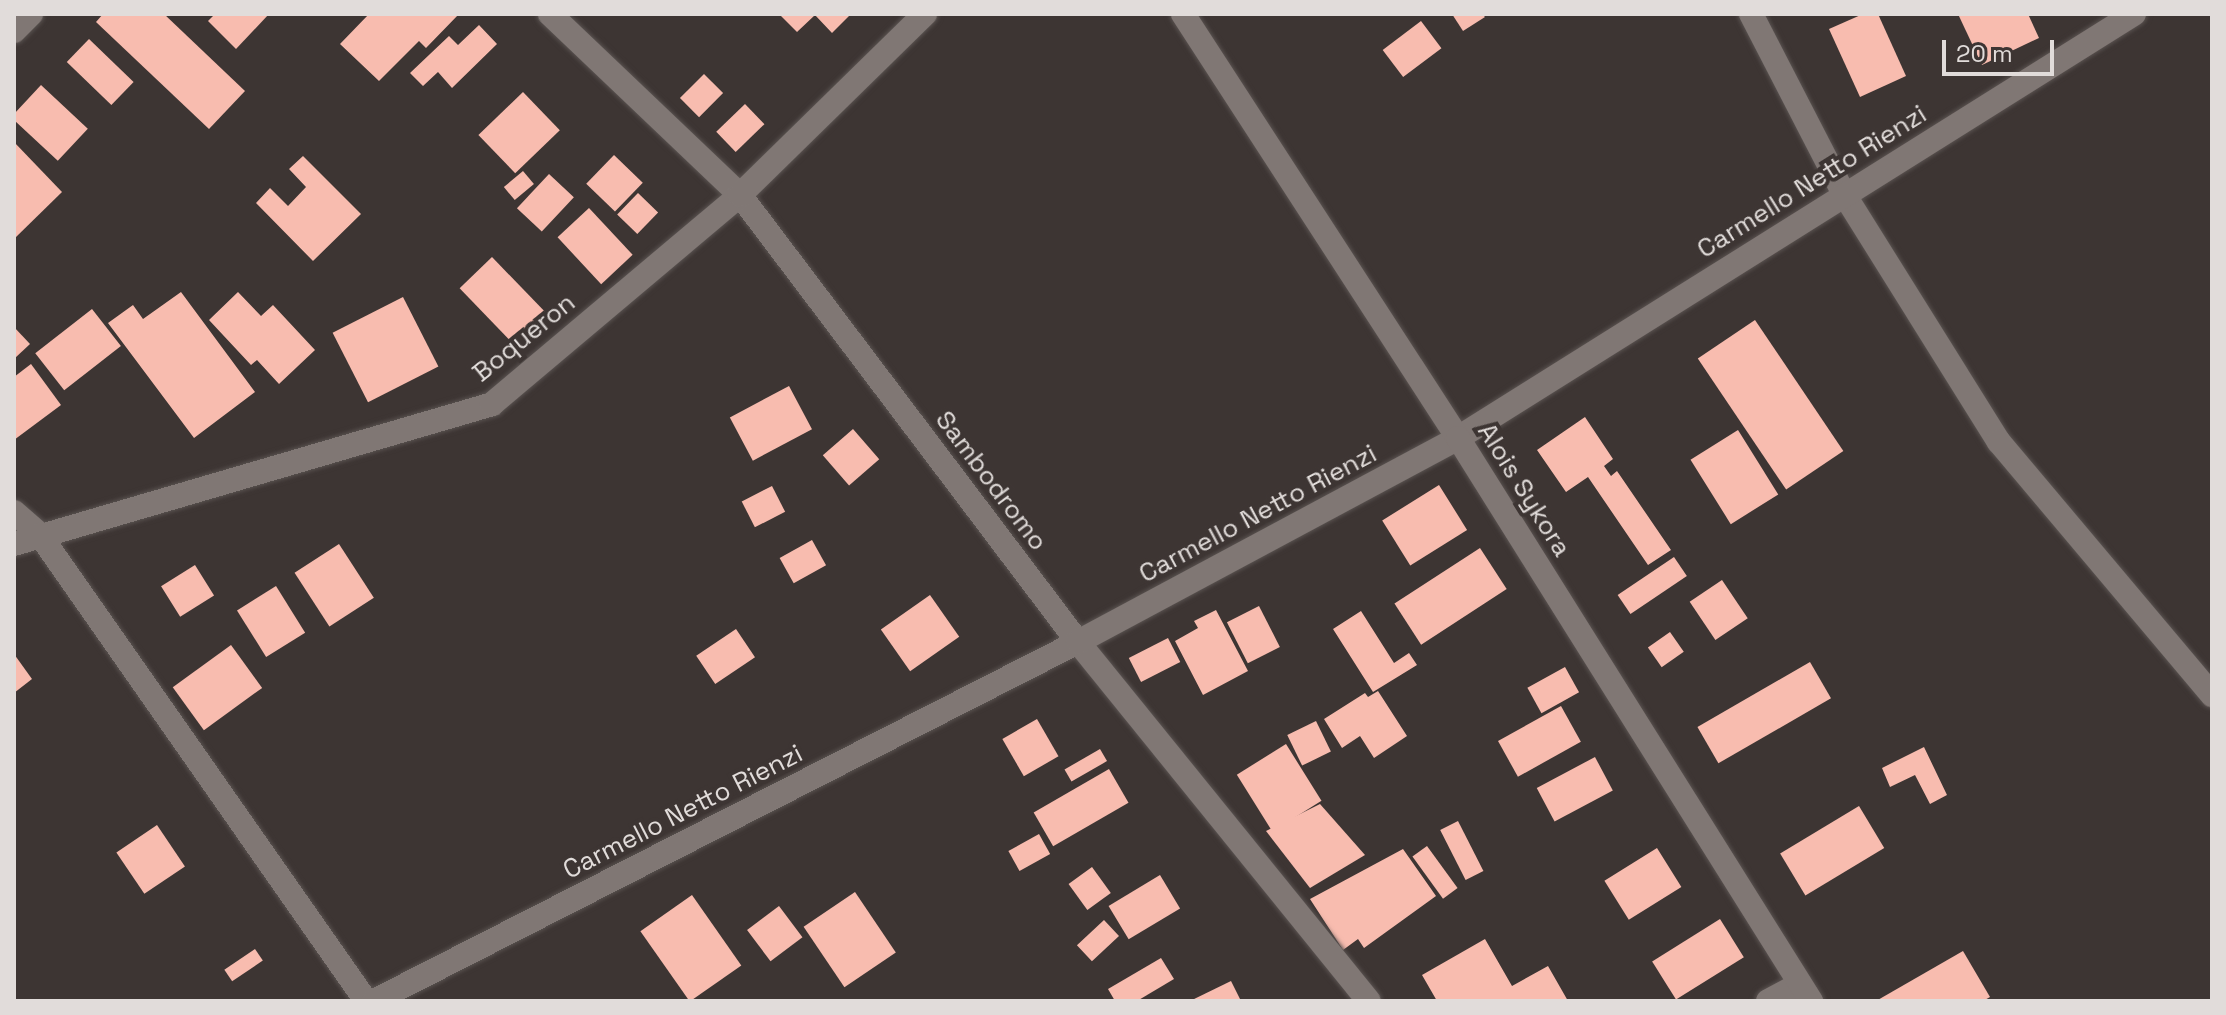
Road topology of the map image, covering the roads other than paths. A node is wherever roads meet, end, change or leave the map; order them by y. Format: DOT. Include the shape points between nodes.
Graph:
graph roads {
  1 [pos="31,14"];
  2 [pos="550,14"];
  3 [pos="925,14"];
  4 [pos="1183,14"];
  5 [pos="1751,14"];
  6 [pos="2134,14"];
  7 [pos="14,31"];
  8 [pos="1844,194"];
  9 [pos="740,195"];
  10 [pos="1458,438"];
  11 [pos="14,512"];
  12 [pos="40,535"];
  13 [pos="14,544"];
  14 [pos="1078,642"];
  15 [pos="2212,695"];
  16 [pos="1806,992"];
  17 [pos="366,1001"];
  18 [pos="374,1001"];
  19 [pos="1369,1001"];
  20 [pos="1768,1001"];
  1 -- 7 [label="street"];
  2 -- 9 [label="street, Sambodromo"];
  3 -- 9 [label="street, Boqueron"];
  4 -- 10 [label="street, Alois Sykora"];
  5 -- 8 [label="street"];
  6 -- 8 [label="street, Carmello Netto Rienzi"];
  8 -- 10 [label="street, Carmello Netto Rienzi"];
  8 -- 15 [label="street" via="1999,442"];
  9 -- 12 [label="street, Boqueron" via="492,404"];
  9 -- 14 [label="street, Sambodromo"];
  10 -- 14 [label="street, Carmello Netto Rienzi"];
  10 -- 16 [label="street, Alois Sykora"];
  11 -- 12 [label="street"];
  12 -- 13 [label="street, Boqueron"];
  12 -- 17 [label="street"];
  14 -- 18 [label="street, Carmello Netto Rienzi"];
  14 -- 19 [label="street, Sambodromo"];
  16 -- 20 [label="street"];
}
